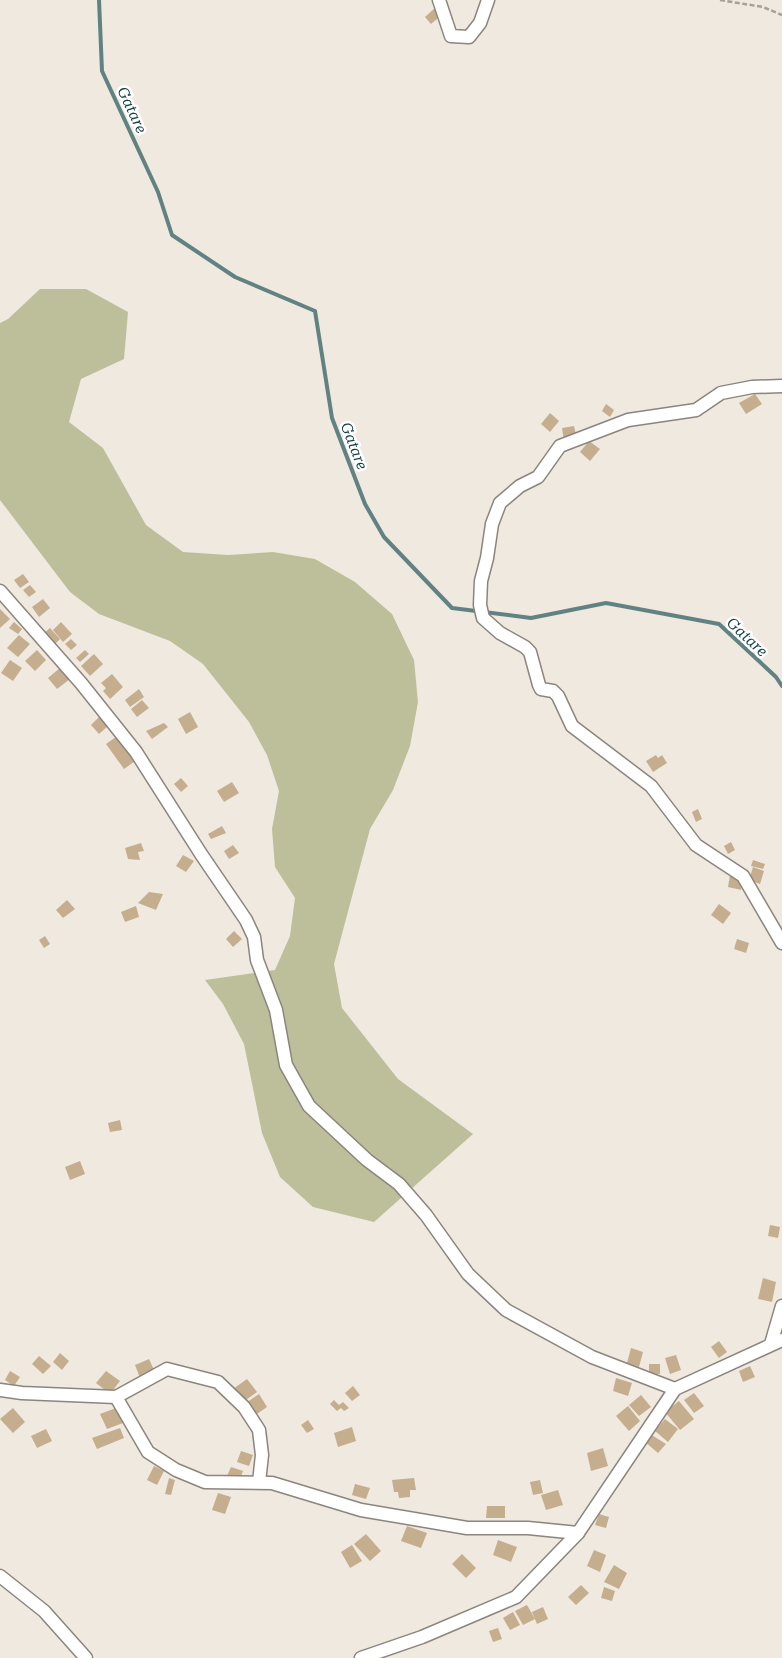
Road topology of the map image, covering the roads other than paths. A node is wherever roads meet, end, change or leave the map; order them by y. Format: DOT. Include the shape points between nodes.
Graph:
graph roads {
  1 [pos="439,0"];
  2 [pos="488,0"];
  3 [pos="782,386"];
  4 [pos="0,591"];
  5 [pos="782,943"];
  6 [pos="782,1306"];
  7 [pos="777,1342"];
  8 [pos="675,1389"];
  9 [pos="0,1390"];
  10 [pos="116,1397"];
  11 [pos="259,1482"];
  12 [pos="578,1533"];
  13 [pos="0,1576"];
  14 [pos="86,1658"];
  15 [pos="361,1658"];
  1 -- 2 [label="street" via="451,36 469,37 480,23"];
  3 -- 5 [label="street" via="720,393 696,410 628,420 560,446 538,477 520,486 500,503 492,524 488,558 481,581 480,605 483,618 530,652 541,689 558,696 572,726 651,786 696,846 743,876"];
  4 -- 8 [label="street" via="81,683 136,752 246,920 276,1010 286,1065 308,1106 366,1160 399,1184 426,1215 468,1274 506,1310 592,1357"];
  6 -- 7 [label="street"];
  7 -- 8 [label="street"];
  8 -- 12 [label="street"];
  9 -- 10 [label="street"];
  10 -- 11 [label="street" via="148,1452 176,1470 205,1482"];
  10 -- 11 [label="street" via="167,1369 218,1382 244,1407 259,1430 262,1455"];
  11 -- 12 [label="street" via="361,1510 466,1528 528,1528"];
  12 -- 15 [label="street" via="516,1597"];
  13 -- 14 [label="street" via="44,1611"];
}
